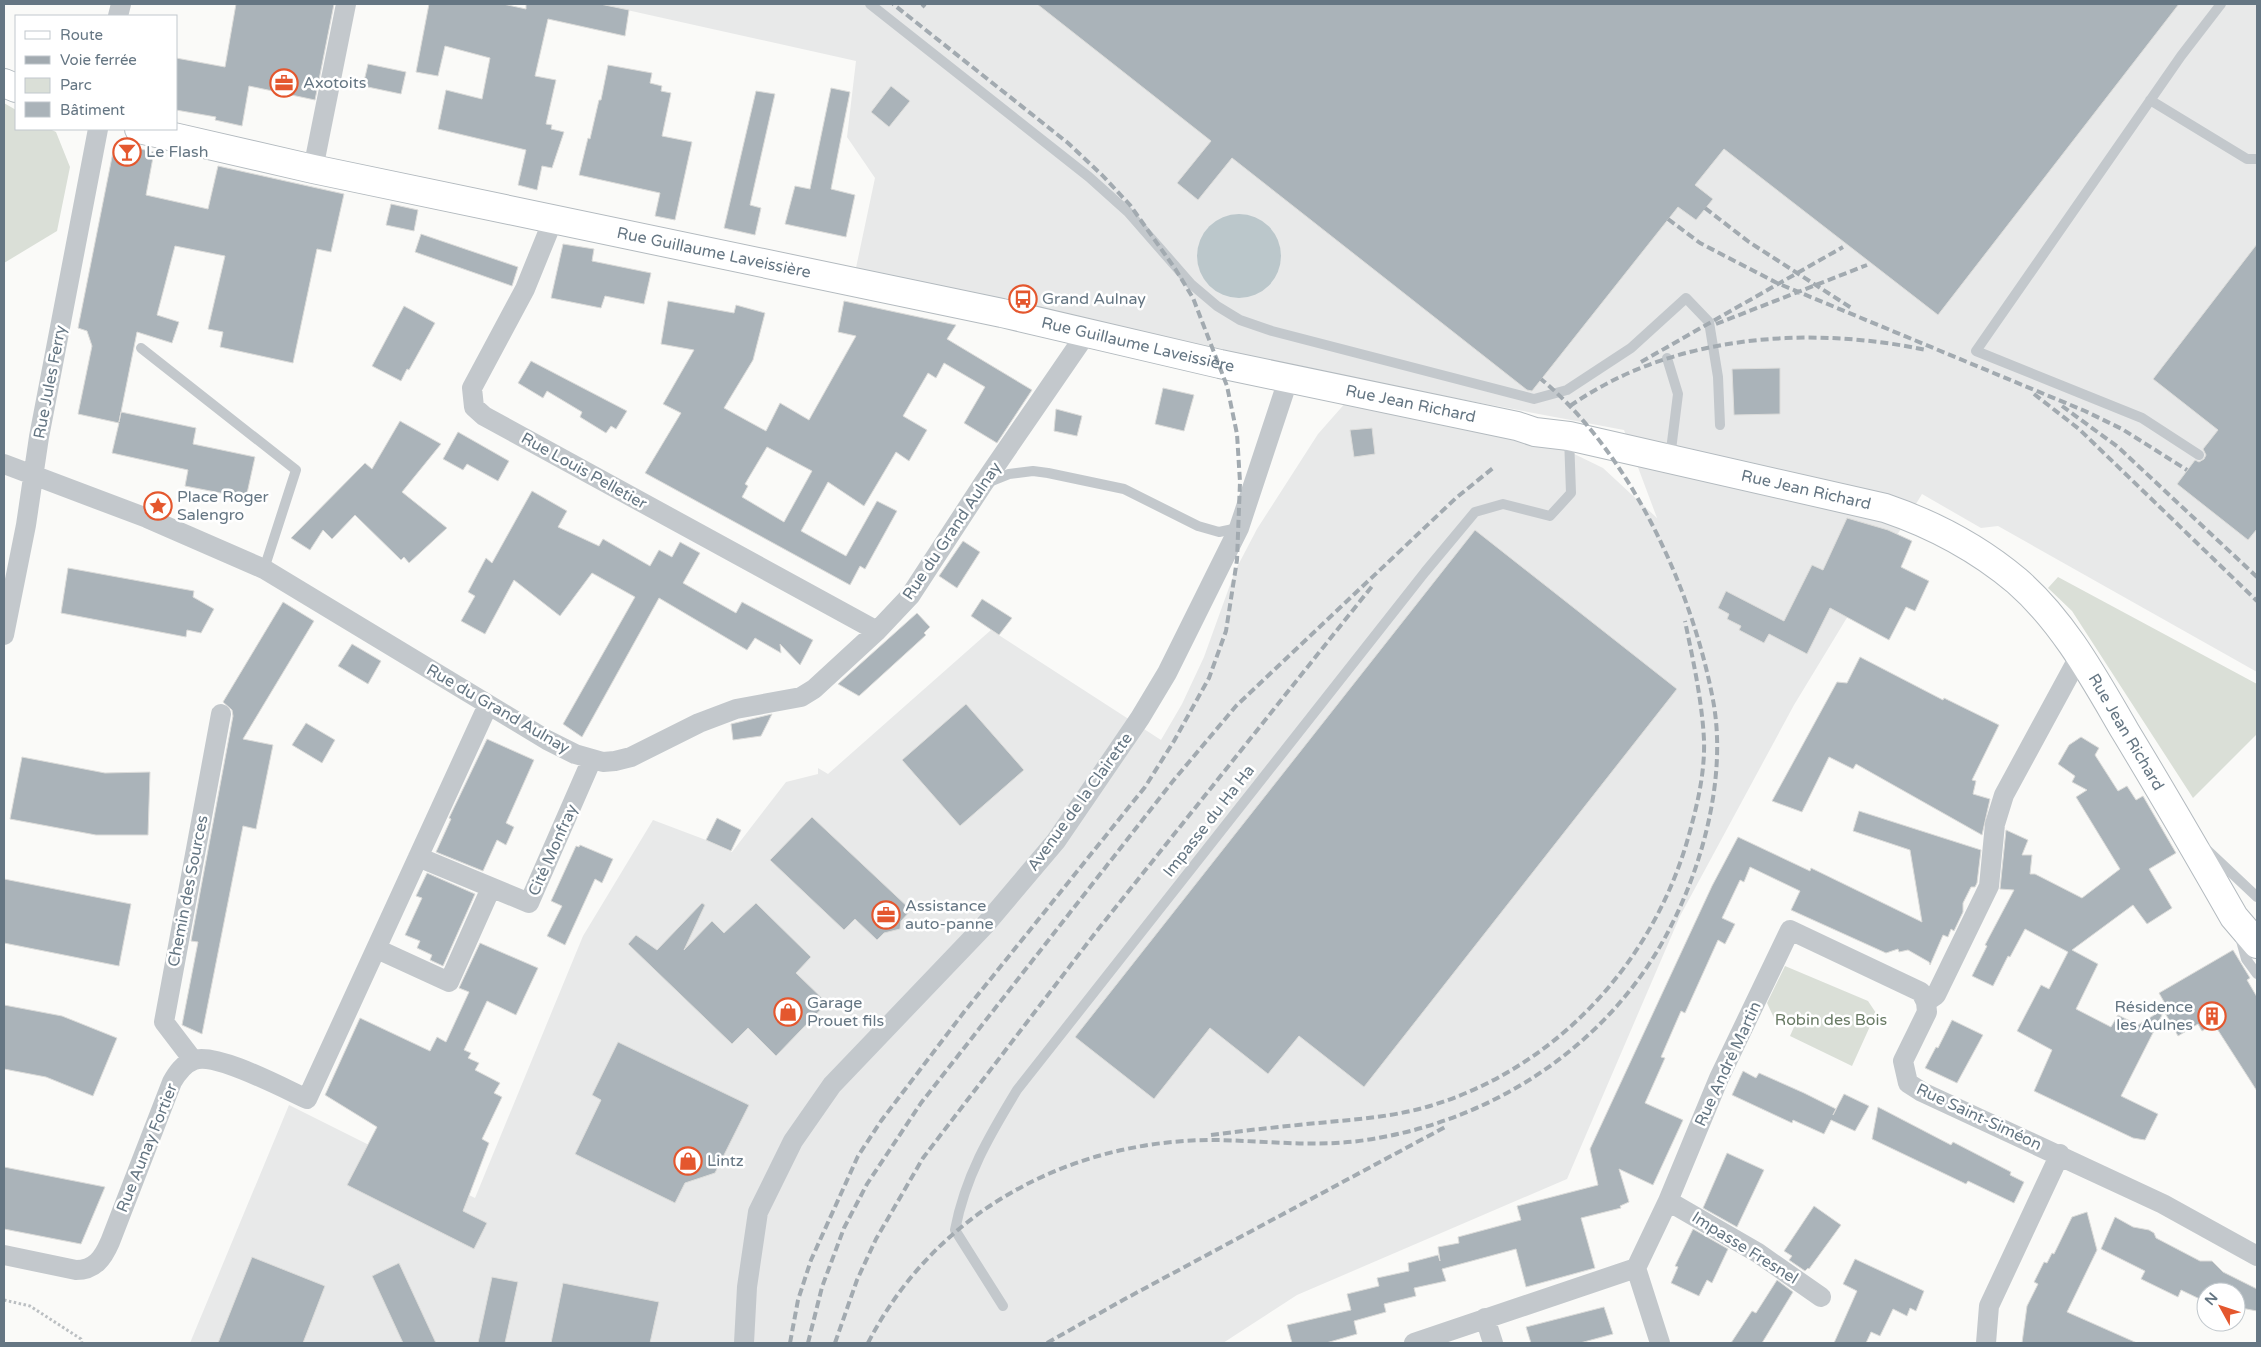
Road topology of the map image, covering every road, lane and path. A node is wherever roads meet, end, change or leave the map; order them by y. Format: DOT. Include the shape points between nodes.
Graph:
graph roads {
  1 [pos="346,4"];
  2 [pos="870,4"];
  3 [pos="2220,4"];
  4 [pos="2150,100"];
  5 [pos="98,130"];
  6 [pos="142,130"];
  7 [pos="2257,160"];
  8 [pos="313,169"];
  9 [pos="553,220"];
  10 [pos="1086,334"];
  11 [pos="141,348"];
  12 [pos="1667,358"];
  13 [pos="1289,378"];
  14 [pos="1720,425"];
  15 [pos="1569,436"];
  16 [pos="2199,455"];
  17 [pos="1670,460"];
  18 [pos="4,464"];
  19 [pos="35,474"];
  20 [pos="983,484"];
  21 [pos="1239,528"];
  22 [pos="264,569"];
  23 [pos="877,632"];
  24 [pos="4,635"];
  25 [pos="2080,655"];
  26 [pos="488,705"];
  27 [pos="221,714"];
  28 [pos="592,759"];
  29 [pos="2182,826"];
  30 [pos="418,857"];
  31 [pos="491,888"];
  32 [pos="2257,897"];
  33 [pos="2234,917"];
  34 [pos="2257,944"];
  35 [pos="377,949"];
  36 [pos="2257,974"];
  37 [pos="1926,1002"];
  38 [pos="193,1060"];
  39 [pos="2060,1154"];
  40 [pos="1668,1201"];
  41 [pos="4,1255"];
  42 [pos="2257,1256"];
  43 [pos="1636,1268"];
  44 [pos="1821,1297"];
  45 [pos="4,1300"];
  46 [pos="1002,1306"];
  47 [pos="1485,1318"];
  48 [pos="82,1343"];
  49 [pos="744,1343"];
  50 [pos="1414,1343"];
  51 [pos="1493,1343"];
  52 [pos="1660,1343"];
  53 [pos="1986,1343"];
  1 -- 8 [label="street"];
  2 -- 14 [label="lane" via="1089,177 1128,212 1191,284 1240,320 1534,399 1567,390 1623,353 1686,298 1709,322 1718,377"];
  3 -- 4 [label="lane"];
  4 -- 7 [label="lane" via="2247,159"];
  4 -- 16 [label="lane" via="1976,351 2142,418"];
  5 -- 19 [label="street, Rue Jules Ferry" via="39,436"];
  6 -- 8 [label="street, Rue Guillaume Laveissière"];
  8 -- 9 [label="street, Rue Guillaume Laveissière"];
  9 -- 10 [label="street, Rue Guillaume Laveissière" via="1002,313"];
  9 -- 23 [label="street, Rue Louis Pelletier" via="525,289 472,388 474,407 484,416"];
  10 -- 13 [label="street, Rue Guillaume Laveissière"];
  10 -- 20 [label="street, Rue du Grand Aulnay"];
  11 -- 22 [label="lane" via="296,470"];
  12 -- 17 [label="lane" via="1678,394"];
  13 -- 15 [label="street, Rue Jean Richard" via="1535,432"];
  13 -- 21 [label="street, Avenue de la Clairette"];
  15 -- 17 [label="street, Rue Jean Richard"];
  15 -- 46 [label="lane, Impasse du Ha Ha" via="1571,493 1550,516 1503,504 1475,512 1424,572 1017,1090 985,1142 961,1200 956,1230"];
  17 -- 25 [label="street, Rue Jean Richard" via="1885,508 1912,517 1988,559 2017,581 2042,606"];
  18 -- 19 [label="street, Rue du Grand Aulnay"];
  19 -- 22 [label="street, Rue du Grand Aulnay"];
  19 -- 24 [label="street, Rue Jules Ferry"];
  20 -- 21 [label="lane" via="1008,474 1048,472 1124,489 1198,526 1219,532"];
  20 -- 23 [label="street, Rue du Grand Aulnay" via="910,596"];
  21 -- 49 [label="street, Avenue de la Clairette" via="1167,673 1056,842 985,925 832,1085 793,1141 758,1212 747,1287"];
  22 -- 26 [label="street, Rue du Grand Aulnay"];
  23 -- 28 [label="street, Rue du Grand Aulnay" via="814,689 801,696 736,709 699,723 631,757 603,762"];
  25 -- 29 [label="street, Rue Jean Richard"];
  25 -- 37 [label="street, Rue Saint-Siméon" via="2004,796 1995,824 1989,886 1936,995"];
  26 -- 28 [label="street, Rue du Grand Aulnay" via="547,740"];
  26 -- 30 [label="street"];
  27 -- 38 [label="street, Chemin des Sources" via="164,1022"];
  28 -- 31 [label="street, Cité Monfray" via="529,903"];
  29 -- 32 [label="lane, Rue Jean Richard"];
  29 -- 33 [label="street, Rue Jean Richard"];
  30 -- 31 [label="street, Cité Monfray"];
  30 -- 35 [label="street"];
  31 -- 35 [label="street" via="449,982"];
  33 -- 34 [label="street, Rue Jean Richard"];
  33 -- 36 [label="lane, Rue Jean Richard" via="2246,959"];
  35 -- 38 [label="street" via="306,1099 216,1060"];
  37 -- 39 [label="street, Rue Saint-Siméon" via="1928,1012 1903,1061 1908,1082 1922,1092"];
  37 -- 40 [label="street, Rue André Martin" via="1921,992 1790,930 1719,1078"];
  38 -- 41 [label="street, Rue Aunay Fortier" via="183,1066 172,1082 110,1242 95,1265 86,1270 76,1270"];
  39 -- 42 [label="street, Rue Saint-Siméon" via="2163,1204"];
  39 -- 53 [label="street" via="1988,1306"];
  40 -- 43 [label="street, Rue André Martin"];
  40 -- 44 [label="street, Impasse Fresnel" via="1758,1253"];
  43 -- 47 [label="street"];
  43 -- 52 [label="street"];
  45 -- 48 [label="path" via="30,1306 81,1339"];
  47 -- 50 [label="street"];
  47 -- 51 [label="street"];
}
